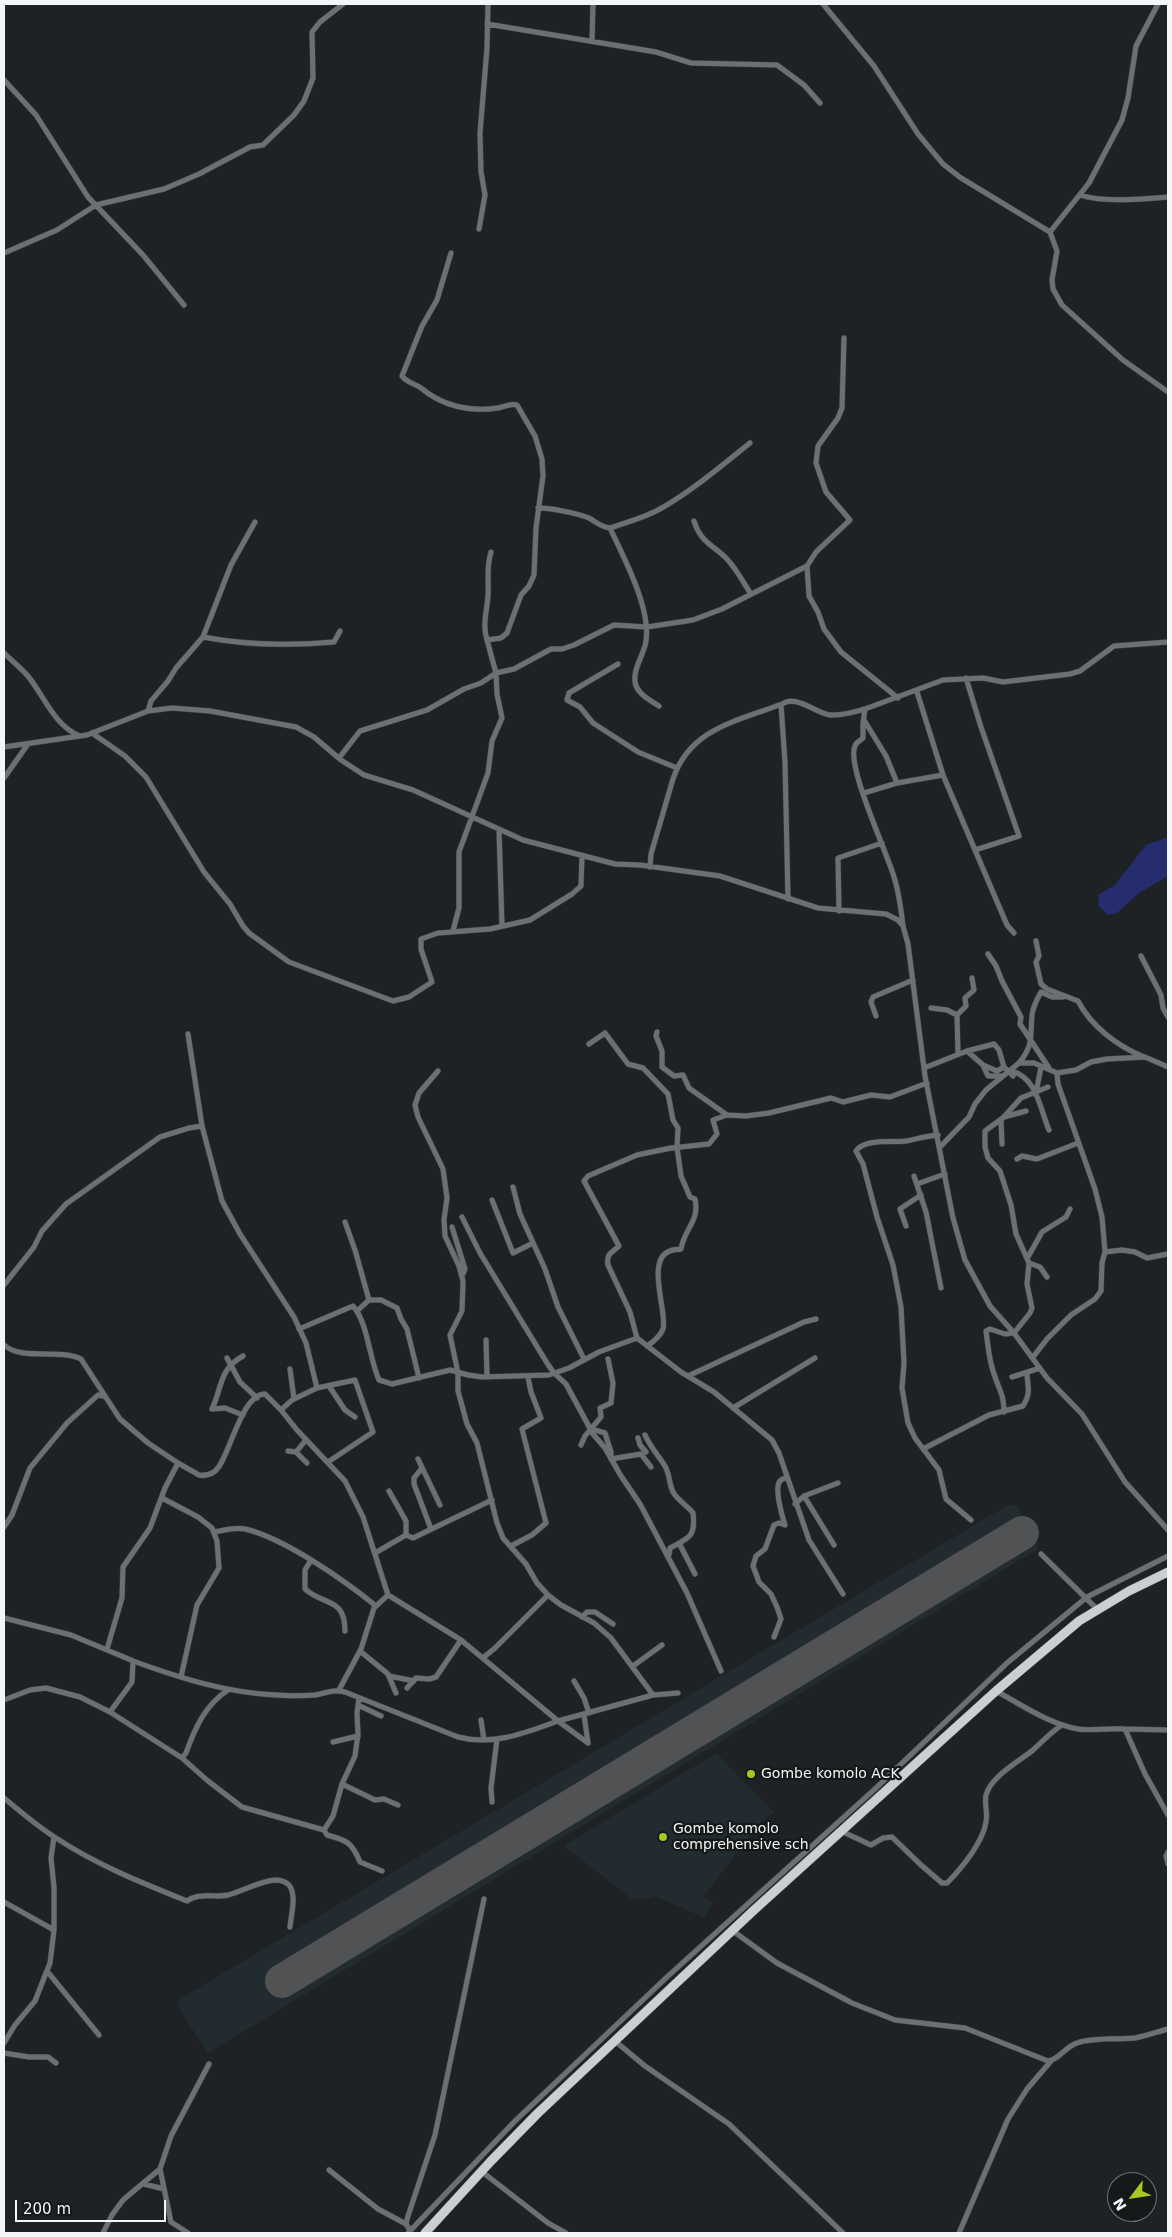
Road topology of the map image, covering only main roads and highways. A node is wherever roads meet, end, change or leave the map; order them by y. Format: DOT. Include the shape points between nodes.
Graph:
graph roads {
  1 [pos="1168,1572"];
  2 [pos="425,2233"];
  1 -- 2 [label="highway" via="1097,1609 996,1691 840,1831 538,2113"];
}
